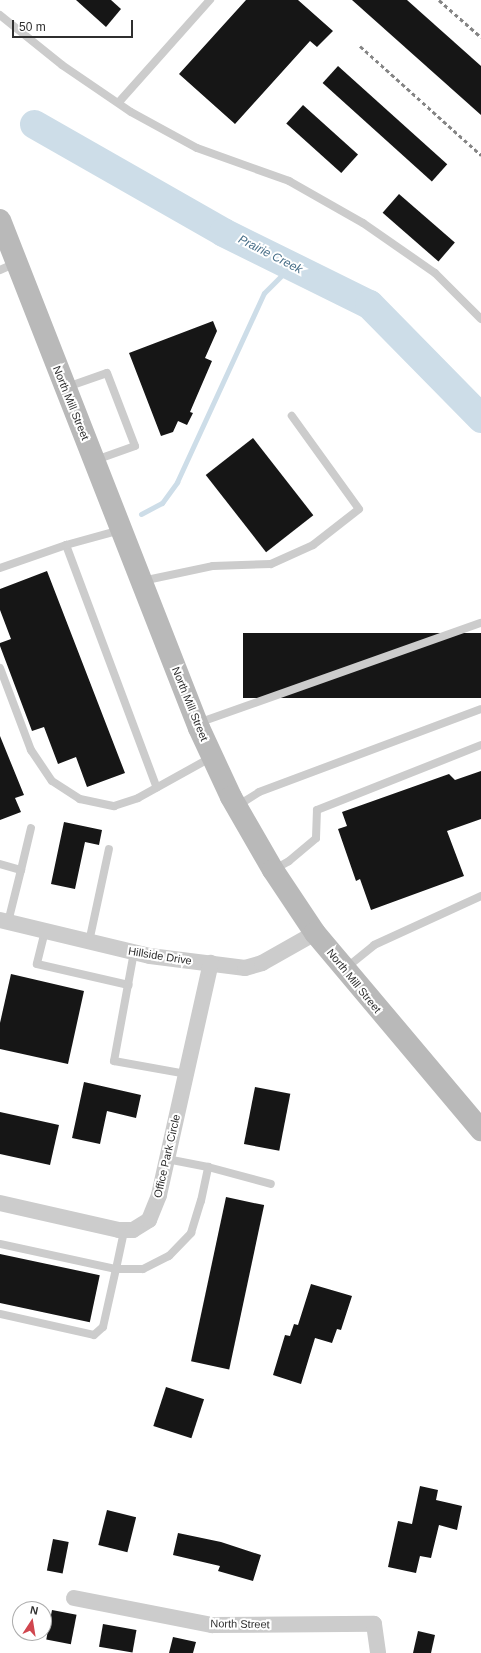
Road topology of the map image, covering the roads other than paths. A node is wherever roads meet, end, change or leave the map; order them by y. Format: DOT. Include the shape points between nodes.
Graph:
graph roads {
  1 [pos="210,0"];
  2 [pos="0,15"];
  3 [pos="119,102"];
  4 [pos="0,220"];
  5 [pos="8,266"];
  6 [pos="481,319"];
  7 [pos="65,388"];
  8 [pos="292,416"];
  9 [pos="94,461"];
  10 [pos="120,530"];
  11 [pos="66,545"];
  12 [pos="0,568"];
  13 [pos="141,581"];
  14 [pos="481,623"];
  15 [pos="0,668"];
  16 [pos="481,709"];
  17 [pos="197,723"];
  18 [pos="481,745"];
  19 [pos="212,757"];
  20 [pos="157,788"];
  21 [pos="236,806"];
  22 [pos="31,828"];
  23 [pos="109,849"];
  24 [pos="0,864"];
  25 [pos="21,870"];
  26 [pos="273,870"];
  27 [pos="481,896"];
  28 [pos="4,921"];
  29 [pos="45,931"];
  30 [pos="315,933"];
  31 [pos="89,942"];
  32 [pos="134,952"];
  33 [pos="211,963"];
  34 [pos="344,970"];
  35 [pos="128,985"];
  36 [pos="186,1074"];
  37 [pos="481,1130"];
  38 [pos="168,1159"];
  39 [pos="208,1167"];
  40 [pos="271,1184"];
  41 [pos="0,1203"];
  42 [pos="124,1230"];
  43 [pos="0,1244"];
  44 [pos="116,1269"];
  45 [pos="0,1314"];
  46 [pos="74,1598"];
  47 [pos="378,1653"];
  1 -- 3 [label="lane"];
  2 -- 3 [label="lane" via="62,65"];
  3 -- 6 [label="lane" via="131,112 197,148 289,182 363,223 435,273"];
  4 -- 5 [label="main road, North Mill Street"];
  5 -- 7 [label="main road, North Mill Street"];
  7 -- 9 [label="main road, North Mill Street"];
  7 -- 9 [label="lane" via="107,372 135,446"];
  8 -- 13 [label="lane" via="359,509 313,545 271,564 213,566"];
  9 -- 10 [label="main road, North Mill Street"];
  10 -- 11 [label="lane"];
  10 -- 13 [label="main road, North Mill Street"];
  11 -- 12 [label="lane"];
  11 -- 20 [label="lane"];
  13 -- 17 [label="main road, North Mill Street"];
  14 -- 17 [label="lane"];
  15 -- 20 [label="lane" via="30,750 52,781 80,799 114,806"];
  16 -- 21 [label="lane" via="259,792"];
  17 -- 19 [label="main road, North Mill Street"];
  18 -- 26 [label="lane" via="317,810 316,838 289,861"];
  19 -- 20 [label="lane"];
  19 -- 21 [label="main road, North Mill Street"];
  21 -- 26 [label="main road, North Mill Street"];
  22 -- 25 [label="lane"];
  23 -- 31 [label="lane"];
  24 -- 25 [label="lane"];
  25 -- 28 [label="lane"];
  26 -- 30 [label="main road, North Mill Street"];
  27 -- 34 [label="lane" via="374,944"];
  28 -- 29 [label="street, Hillside Drive"];
  29 -- 31 [label="street, Hillside Drive"];
  29 -- 35 [label="lane" via="37,964"];
  30 -- 33 [label="street, Hillside Drive" via="262,963 245,968"];
  30 -- 34 [label="main road, North Mill Street"];
  31 -- 32 [label="street, Hillside Drive"];
  32 -- 33 [label="street, Hillside Drive"];
  32 -- 35 [label="lane"];
  33 -- 36 [label="street, Office Park Circle"];
  34 -- 37 [label="main road, North Mill Street"];
  35 -- 36 [label="lane" via="114,1061"];
  36 -- 38 [label="street, Office Park Circle"];
  38 -- 39 [label="lane"];
  38 -- 42 [label="street, Office Park Circle" via="149,1220 133,1230"];
  39 -- 40 [label="lane"];
  39 -- 44 [label="lane" via="201,1201 190,1232 173,1252 143,1269"];
  41 -- 42 [label="street, Office Park Circle"];
  42 -- 44 [label="lane"];
  43 -- 44 [label="lane"];
  44 -- 45 [label="lane" via="103,1327 94,1335"];
  46 -- 47 [label="street, North Street" via="212,1625 374,1624"];
}
